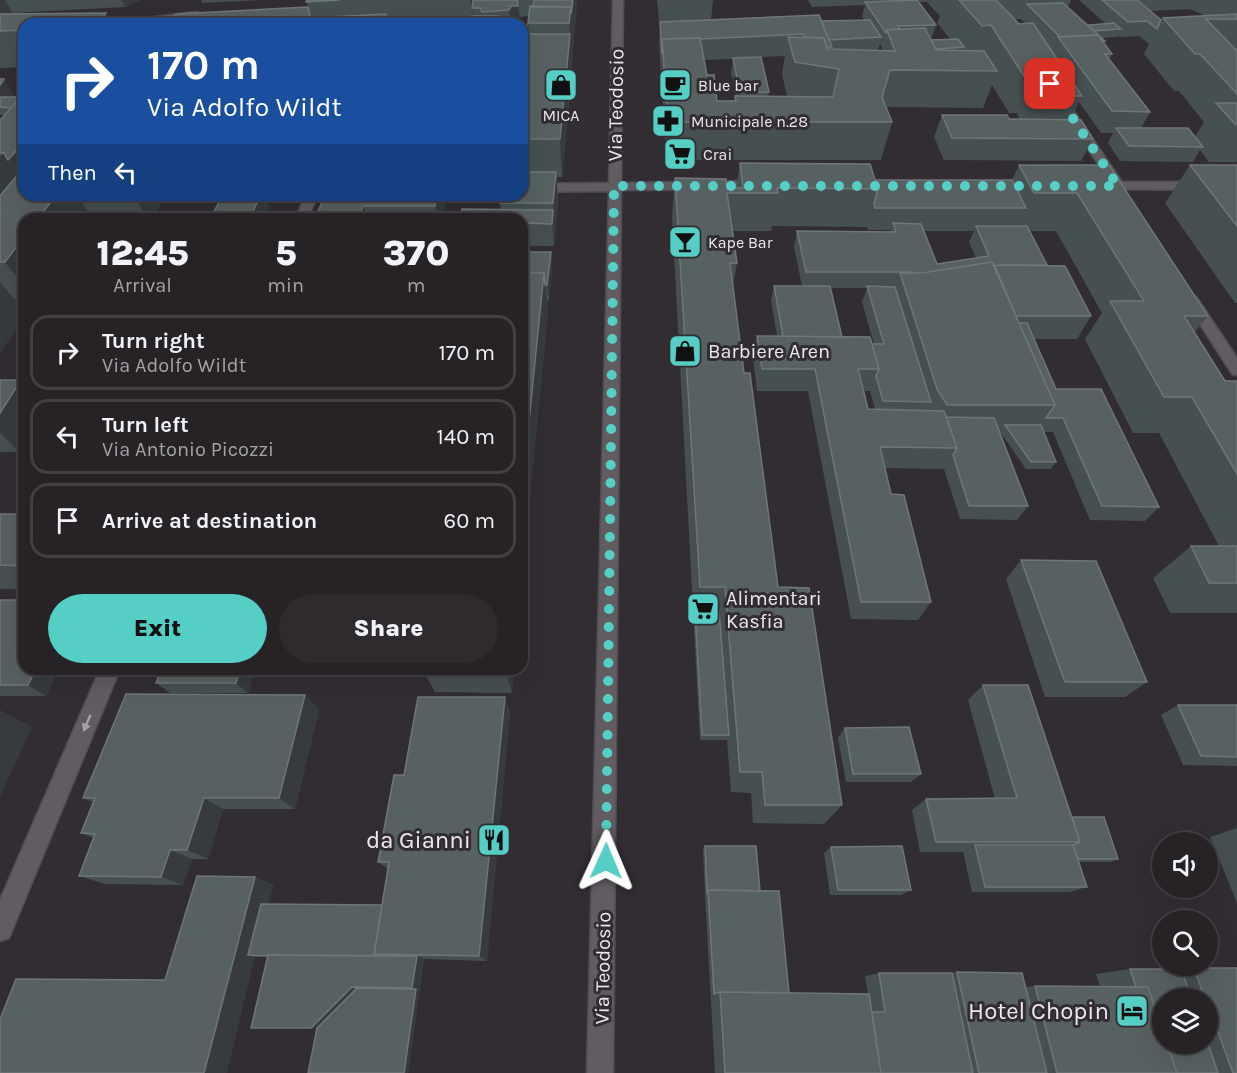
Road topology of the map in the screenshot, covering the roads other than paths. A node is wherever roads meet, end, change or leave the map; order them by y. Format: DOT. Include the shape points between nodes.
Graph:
graph roads {
  1 [pos="618,0"];
  2 [pos="177,5"];
  3 [pos="208,14"];
  4 [pos="174,18"];
  5 [pos="185,18"];
  6 [pos="1050,84"];
  7 [pos="769,185"];
  8 [pos="614,186"];
  9 [pos="1086,186"];
  10 [pos="1118,186"];
  11 [pos="1237,186"];
  12 [pos="528,188"];
  13 [pos="1126,199"];
  14 [pos="1185,289"];
  15 [pos="1237,370"];
  16 [pos="107,675"];
  17 [pos="0,929"];
  18 [pos="600,1073"];
  1 -- 8 [label="street, Via Teodosio"];
  2 -- 4 [label="street"];
  3 -- 5 [label="street"];
  6 -- 10 [label="street"];
  7 -- 8 [label="street"];
  8 -- 12 [label="street"];
  8 -- 18 [label="street, Via Teodosio"];
  9 -- 10 [label="street"];
  10 -- 11 [label="street"];
  10 -- 13 [label="street"];
  14 -- 15 [label="street"];
  16 -- 17 [label="street, one-way"];
}
